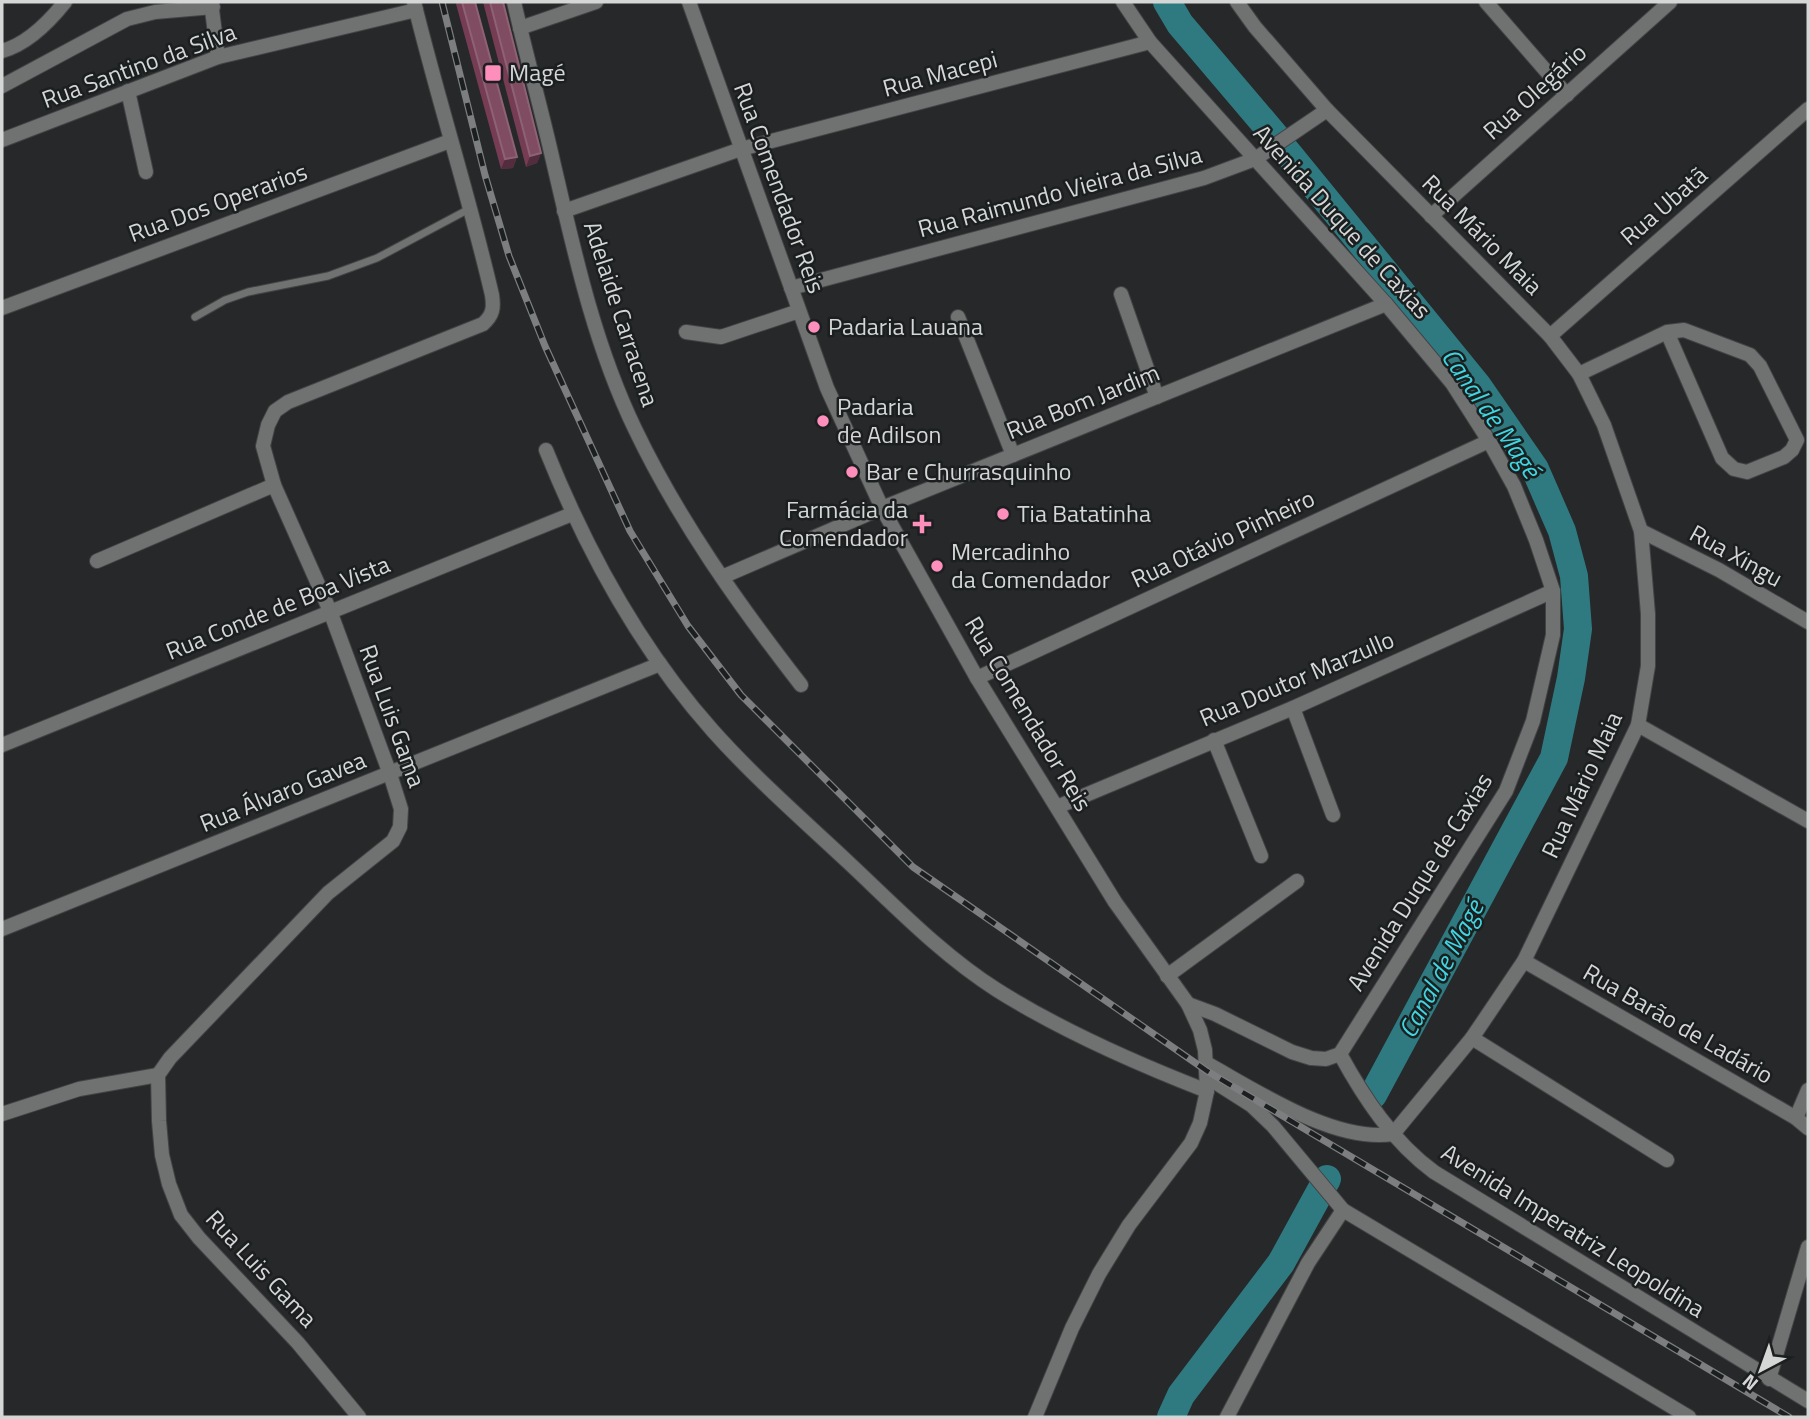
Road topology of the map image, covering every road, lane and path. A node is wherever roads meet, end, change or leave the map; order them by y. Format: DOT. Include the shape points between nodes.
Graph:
graph roads {
  1 [pos="65,2"];
  2 [pos="514,2"];
  3 [pos="596,2"];
  4 [pos="689,2"];
  5 [pos="1123,2"];
  6 [pos="1237,2"];
  7 [pos="1486,2"];
  8 [pos="1670,2"];
  9 [pos="212,5"];
  10 [pos="415,6"];
  11 [pos="520,28"];
  12 [pos="1150,42"];
  13 [pos="2,51"];
  14 [pos="218,57"];
  15 [pos="2,86"];
  16 [pos="128,92"];
  17 [pos="1567,94"];
  18 [pos="1808,109"];
  19 [pos="1327,110"];
  20 [pos="2,140"];
  21 [pos="450,141"];
  22 [pos="741,149"];
  23 [pos="1255,159"];
  24 [pos="146,172"];
  25 [pos="471,208"];
  26 [pos="565,211"];
  27 [pos="1431,216"];
  28 [pos="791,288"];
  29 [pos="1121,294"];
  30 [pos="1385,304"];
  31 [pos="2,308"];
  32 [pos="799,311"];
  33 [pos="195,317"];
  34 [pos="958,317"];
  35 [pos="686,332"];
  36 [pos="1667,332"];
  37 [pos="1550,336"];
  38 [pos="1578,374"];
  39 [pos="1157,397"];
  40 [pos="1489,441"];
  41 [pos="546,450"];
  42 [pos="1013,455"];
  43 [pos="274,485"];
  44 [pos="882,508"];
  45 [pos="572,514"];
  46 [pos="1641,531"];
  47 [pos="97,561"];
  48 [pos="722,577"];
  49 [pos="1553,591"];
  50 [pos="330,611"];
  51 [pos="1808,622"];
  52 [pos="660,664"];
  53 [pos="977,678"];
  54 [pos="801,685"];
  55 [pos="1293,708"];
  56 [pos="1638,725"];
  57 [pos="1214,740"];
  58 [pos="2,745"];
  59 [pos="390,774"];
  60 [pos="1057,807"];
  61 [pos="1333,815"];
  62 [pos="1808,821"];
  63 [pos="1262,856"];
  64 [pos="1297,881"];
  65 [pos="2,929"];
  66 [pos="1524,961"];
  67 [pos="1167,976"];
  68 [pos="1188,1004"];
  69 [pos="1472,1038"];
  70 [pos="1340,1054"];
  71 [pos="158,1075"];
  72 [pos="1207,1077"];
  73 [pos="1808,1090"];
  74 [pos="2,1114"];
  75 [pos="1796,1118"];
  76 [pos="1808,1128"];
  77 [pos="1393,1134"];
  78 [pos="1667,1160"];
  79 [pos="1343,1210"];
  80 [pos="1808,1247"];
  81 [pos="1769,1379"];
  82 [pos="1808,1401"];
  83 [pos="359,1417"];
  84 [pos="1035,1417"];
  85 [pos="1227,1417"];
  86 [pos="1689,1417"];
  1 -- 13 [label="street" via="29,38"];
  2 -- 11 [label="street, Adelaide Carracena"];
  3 -- 11 [label="street"];
  4 -- 22 [label="street, Rua Comendador Reis"];
  5 -- 12 [label="street, Avenida Duque de Caxias"];
  6 -- 19 [label="street, Rua Mário Maia"];
  7 -- 17 [label="street"];
  8 -- 17 [label="street, Rua Olegário"];
  9 -- 14 [label="street"];
  9 -- 15 [label="street" via="127,19"];
  10 -- 14 [label="street, Rua Santino da Silva"];
  10 -- 21 [label="street, Rua Luis Gama"];
  11 -- 26 [label="street, Adelaide Carracena"];
  12 -- 22 [label="street, Rua Macepi"];
  12 -- 23 [label="street, Avenida Duque de Caxias"];
  14 -- 16 [label="street, Rua Santino da Silva"];
  16 -- 20 [label="street, Rua Santino da Silva"];
  16 -- 24 [label="street"];
  17 -- 27 [label="street, Rua Olegário"];
  18 -- 37 [label="street, Rua Ubatã"];
  19 -- 23 [label="street, Rua Raimundo Vieira da Silva"];
  19 -- 27 [label="street, Rua Mário Maia"];
  21 -- 25 [label="street, Rua Luis Gama"];
  21 -- 31 [label="street, Rua Dos Operarios"];
  22 -- 26 [label="street, Rua Macepi"];
  22 -- 28 [label="street, Rua Comendador Reis"];
  23 -- 28 [label="street, Rua Raimundo Vieira da Silva" via="1158,191"];
  23 -- 30 [label="street, Avenida Duque de Caxias"];
  25 -- 33 [label="lane" via="377,258 328,276 248,292"];
  25 -- 43 [label="street, Rua Luis Gama" via="492,295 491,317 275,411 263,446"];
  26 -- 48 [label="street, Adelaide Carracena" via="605,355 629,416 664,485"];
  27 -- 37 [label="street, Rua Mário Maia"];
  28 -- 32 [label="street, Rua Comendador Reis"];
  29 -- 39 [label="street"];
  30 -- 39 [label="street, Rua Bom Jardim"];
  30 -- 40 [label="street, Avenida Duque de Caxias" via="1452,383"];
  32 -- 35 [label="street" via="722,337"];
  32 -- 44 [label="street, Rua Comendador Reis" via="827,388"];
  34 -- 42 [label="street"];
  36 -- 36 [label="street" via="1684,330 1750,355 1797,440 1792,450 1747,472 1734,469 1722,457"];
  36 -- 38 [label="street"];
  37 -- 38 [label="street, Rua Mário Maia"];
  38 -- 46 [label="street, Rua Mário Maia" via="1604,425"];
  39 -- 42 [label="street, Rua Bom Jardim"];
  40 -- 49 [label="street, Avenida Duque de Caxias" via="1514,486"];
  40 -- 53 [label="street, Rua Otávio Pinheiro"];
  41 -- 45 [label="street"];
  42 -- 44 [label="street, Rua Bom Jardim"];
  43 -- 47 [label="street"];
  43 -- 50 [label="street, Rua Luis Gama"];
  44 -- 48 [label="street, Rua Bom Jardim"];
  44 -- 53 [label="street, Rua Comendador Reis"];
  45 -- 50 [label="street, Rua Conde de Boa Vista"];
  45 -- 52 [label="street" via="607,583"];
  46 -- 51 [label="street, Rua Xingu"];
  46 -- 56 [label="street, Rua Mário Maia" via="1648,666"];
  48 -- 54 [label="street, Adelaide Carracena"];
  49 -- 55 [label="street, Rua Doutor Marzullo"];
  49 -- 70 [label="street, Avenida Duque de Caxias" via="1553,635 1536,709 1506,791"];
  50 -- 58 [label="street, Rua Conde de Boa Vista"];
  50 -- 59 [label="street, Rua Luis Gama"];
  52 -- 59 [label="street, Rua Álvaro Gavea"];
  52 -- 72 [label="street" via="735,754 931,940 996,990 1153,1070"];
  53 -- 60 [label="street, Rua Comendador Reis"];
  55 -- 57 [label="street, Rua Doutor Marzullo"];
  55 -- 61 [label="street"];
  56 -- 62 [label="street"];
  56 -- 66 [label="street, Rua Mário Maia"];
  57 -- 60 [label="street, Rua Doutor Marzullo"];
  57 -- 63 [label="street"];
  59 -- 65 [label="street, Rua Álvaro Gavea"];
  59 -- 71 [label="street, Rua Luis Gama" via="401,809 393,841 328,893"];
  60 -- 67 [label="street, Rua Comendador Reis"];
  64 -- 67 [label="street"];
  66 -- 69 [label="street, Rua Mário Maia"];
  66 -- 75 [label="street, Rua Barão de Ladário"];
  67 -- 68 [label="street, Rua Comendador Reis"];
  68 -- 70 [label="street" via="1292,1052 1325,1059"];
  68 -- 72 [label="street, Rua Comendador Reis" via="1200,1030"];
  69 -- 77 [label="street, Rua Mário Maia"];
  69 -- 78 [label="street"];
  70 -- 77 [label="street, Avenida Imperatriz Leopoldina"];
  71 -- 74 [label="street" via="79,1089"];
  71 -- 83 [label="street, Rua Luis Gama" via="162,1155 181,1214"];
  72 -- 77 [label="street" via="1323,1123 1377,1136"];
  72 -- 79 [label="street" via="1251,1105"];
  72 -- 84 [label="street, Rua Comendador Reis" via="1200,1123 1191,1143 1129,1225 1099,1274"];
  73 -- 75 [label="street"];
  75 -- 76 [label="street, Rua Barão de Ladário"];
  77 -- 81 [label="street, Avenida Imperatriz Leopoldina" via="1434,1172"];
  79 -- 85 [label="street" via="1308,1263"];
  79 -- 86 [label="street"];
  80 -- 81 [label="street"];
  81 -- 82 [label="street, Avenida Imperatriz Leopoldina"];
}
